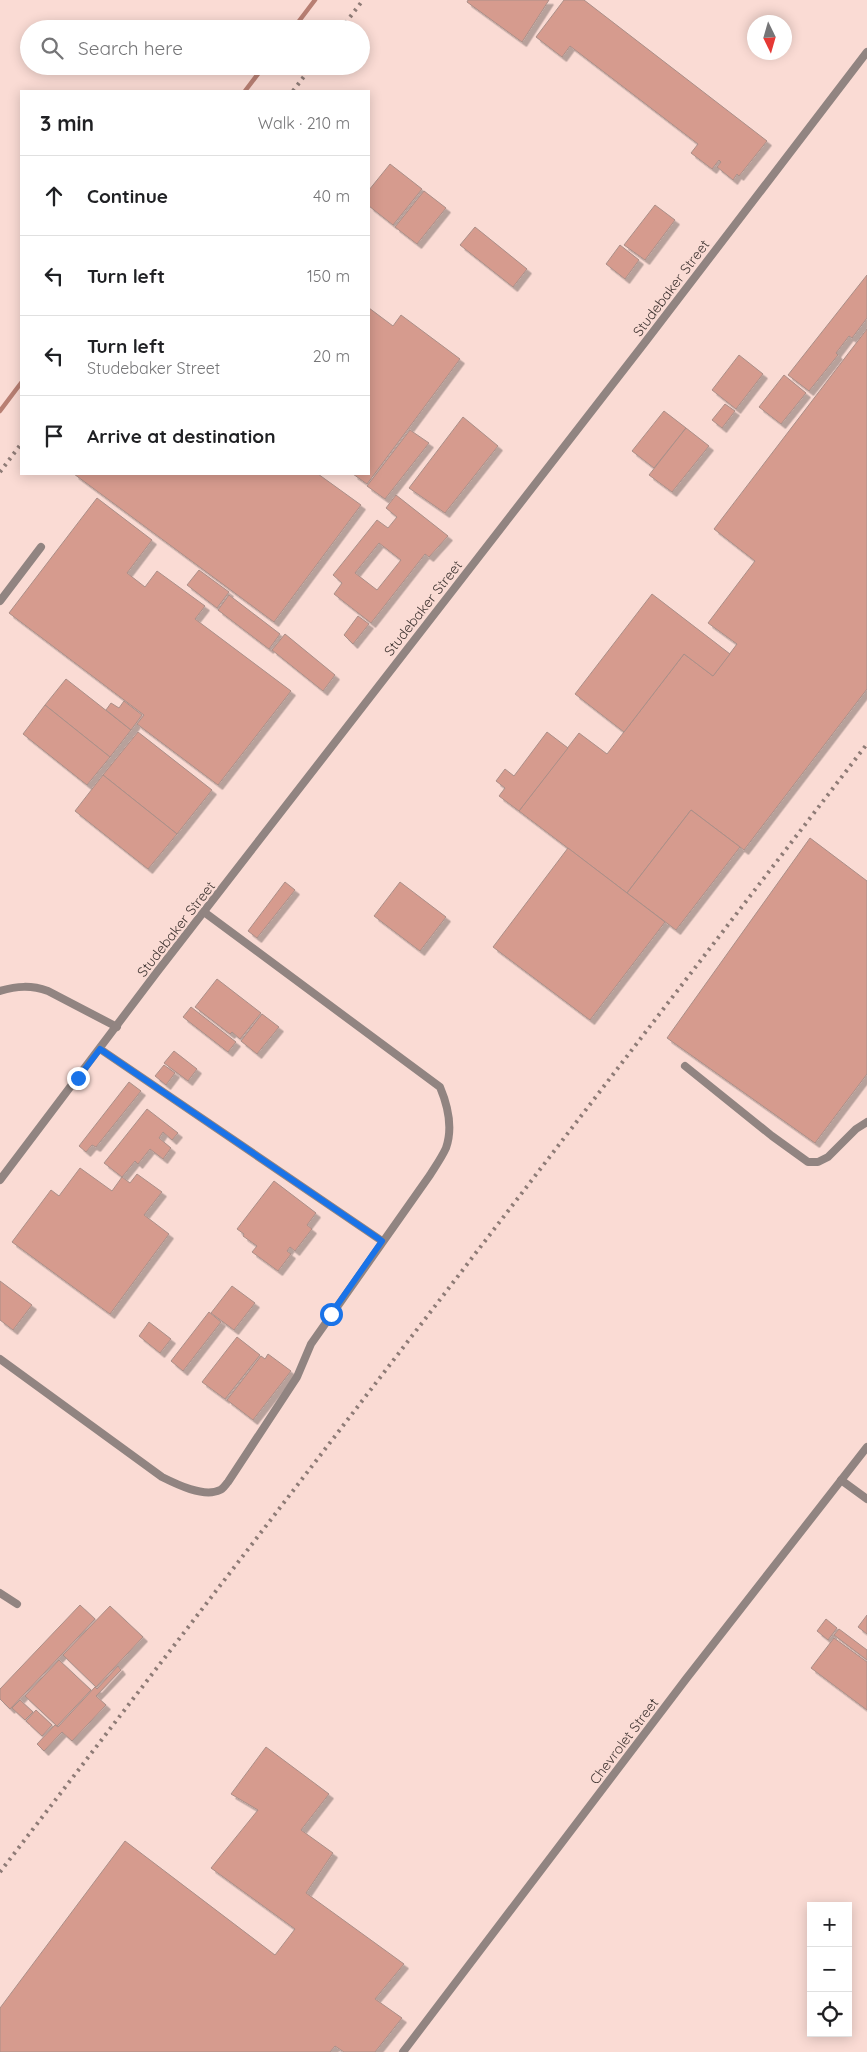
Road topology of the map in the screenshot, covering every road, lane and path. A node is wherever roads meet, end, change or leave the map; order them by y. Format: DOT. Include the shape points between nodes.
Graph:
graph roads {
  1 [pos="867,52"];
  2 [pos="41,547"];
  3 [pos="0,601"];
  4 [pos="204,912"];
  5 [pos="0,991"];
  6 [pos="117,1027"];
  7 [pos="100,1049"];
  8 [pos="685,1066"];
  9 [pos="867,1122"];
  10 [pos="0,1180"];
  11 [pos="382,1241"];
  12 [pos="0,1360"];
  13 [pos="867,1447"];
  14 [pos="841,1480"];
  15 [pos="867,1499"];
  16 [pos="0,1593"];
  17 [pos="17,1604"];
  18 [pos="403,2052"];
  1 -- 4 [label="lane, Studebaker Street"];
  2 -- 3 [label="lane"];
  4 -- 6 [label="lane, Studebaker Street"];
  4 -- 11 [label="lane" via="440,1087 450,1124 446,1148"];
  5 -- 6 [label="lane" via="22,986 48,990"];
  6 -- 7 [label="lane, Studebaker Street"];
  7 -- 10 [label="lane, Studebaker Street"];
  7 -- 11 [label="lane"];
  8 -- 9 [label="lane" via="808,1162 828,1157"];
  11 -- 12 [label="lane" via="311,1344 297,1378 219,1491 189,1489 162,1477"];
  13 -- 14 [label="lane, Chevrolet Street"];
  14 -- 15 [label="lane"];
  14 -- 18 [label="lane, Chevrolet Street"];
  16 -- 17 [label="lane"];
}
